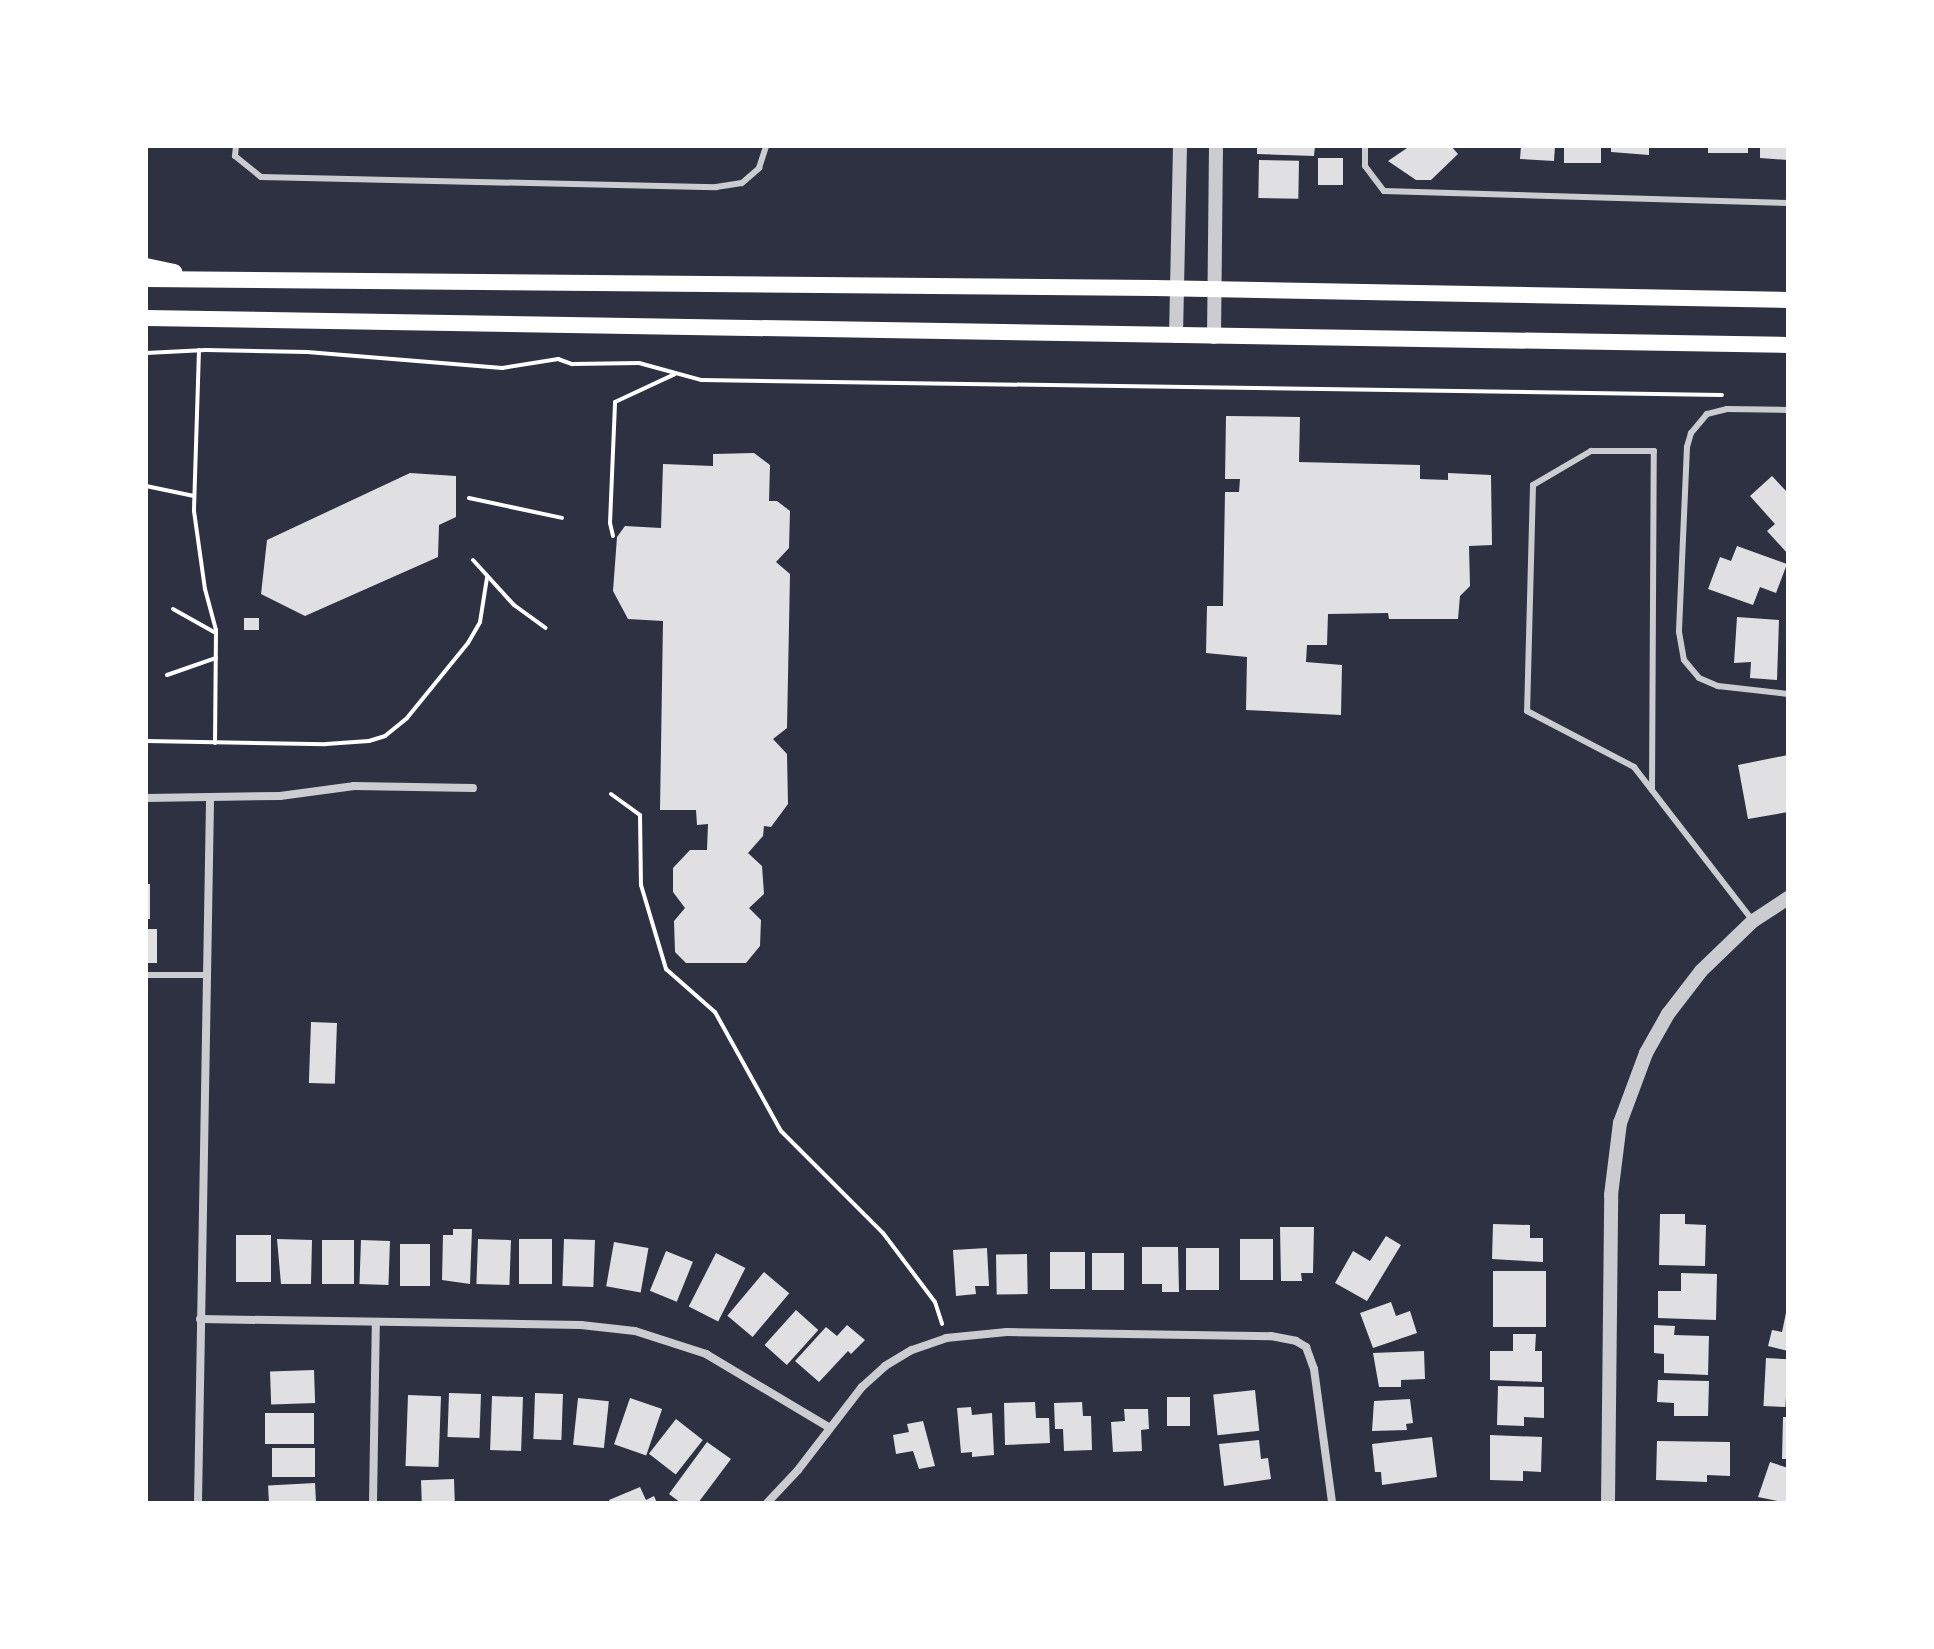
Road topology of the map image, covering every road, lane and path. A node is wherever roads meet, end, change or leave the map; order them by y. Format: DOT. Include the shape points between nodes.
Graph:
graph roads {
  1 [pos="236,146"];
  2 [pos="766,146"];
  3 [pos="1180,146"];
  4 [pos="1216,146"];
  5 [pos="1365,146"];
  6 [pos="1788,203"];
  7 [pos="146,266"];
  8 [pos="146,279"];
  9 [pos="206,280"];
  10 [pos="1177,289"];
  11 [pos="1214,289"];
  12 [pos="1788,300"];
  13 [pos="147,319"];
  14 [pos="1176,336"];
  15 [pos="1214,337"];
  16 [pos="1788,345"];
  17 [pos="199,350"];
  18 [pos="146,353"];
  19 [pos="675,374"];
  20 [pos="1726,395"];
  21 [pos="1788,410"];
  22 [pos="146,486"];
  23 [pos="194,496"];
  24 [pos="469,498"];
  25 [pos="562,518"];
  26 [pos="613,536"];
  27 [pos="473,560"];
  28 [pos="487,578"];
  29 [pos="173,609"];
  30 [pos="546,628"];
  31 [pos="216,633"];
  32 [pos="216,658"];
  33 [pos="167,675"];
  34 [pos="1788,694"];
  35 [pos="146,741"];
  36 [pos="215,743"];
  37 [pos="473,788"];
  38 [pos="1652,790"];
  39 [pos="611,794"];
  40 [pos="146,798"];
  41 [pos="210,800"];
  42 [pos="1788,898"];
  43 [pos="1753,921"];
  44 [pos="146,975"];
  45 [pos="207,975"];
  46 [pos="200,1319"];
  47 [pos="376,1322"];
  48 [pos="946,1338"];
  49 [pos="830,1428"];
  50 [pos="198,1503"];
  51 [pos="373,1503"];
  52 [pos="767,1503"];
  53 [pos="1332,1503"];
  54 [pos="1608,1503"];
  1 -- 2 [label="lane" via="235,156 261,177 716,187 742,183 759,168"];
  3 -- 10 [label="street"];
  4 -- 11 [label="street"];
  5 -- 6 [label="lane" via="1365,166 1384,191"];
  7 -- 9 [label="main road"];
  8 -- 9 [label="main road"];
  9 -- 10 [label="main road"];
  10 -- 11 [label="main road"];
  10 -- 14 [label="street"];
  11 -- 12 [label="main road"];
  11 -- 15 [label="street"];
  13 -- 14 [label="main road"];
  14 -- 15 [label="main road"];
  15 -- 16 [label="main road"];
  17 -- 18 [label="path"];
  17 -- 19 [label="path" via="307,352 502,368 558,359 572,364 639,363"];
  17 -- 23 [label="path"];
  19 -- 20 [label="path" via="701,380"];
  19 -- 26 [label="path" via="615,402"];
  21 -- 34 [label="lane" via="1727,409 1707,414 1691,433 1679,632 1684,660 1699,678 1718,686"];
  22 -- 23 [label="path"];
  23 -- 31 [label="path"];
  24 -- 25 [label="path"];
  27 -- 28 [label="path"];
  28 -- 30 [label="path"];
  28 -- 36 [label="path" via="480,622 468,643 407,718 385,736 326,744"];
  29 -- 31 [label="path"];
  31 -- 32 [label="path"];
  32 -- 33 [label="path"];
  32 -- 36 [label="path"];
  35 -- 36 [label="path"];
  37 -- 41 [label="street" via="354,786"];
  38 -- 38 [label="lane" via="1634,767 1527,711 1533,485 1591,451 1654,451"];
  38 -- 43 [label="lane"];
  39 -- 48 [label="path" via="640,815 641,885 666,969 715,1012 781,1131 883,1233 935,1302"];
  40 -- 41 [label="street"];
  41 -- 45 [label="street"];
  42 -- 43 [label="street"];
  43 -- 54 [label="street" via="1701,971 1668,1014 1646,1053 1620,1123 1611,1195"];
  44 -- 45 [label="lane"];
  45 -- 46 [label="street"];
  46 -- 47 [label="street"];
  46 -- 50 [label="street"];
  47 -- 49 [label="street" via="581,1325 635,1331 706,1354"];
  47 -- 51 [label="street"];
  48 -- 49 [label="street" via="885,1366"];
  48 -- 53 [label="street" via="1007,1332 1271,1336 1296,1341 1306,1347 1314,1369"];
  49 -- 52 [label="street"];
}
